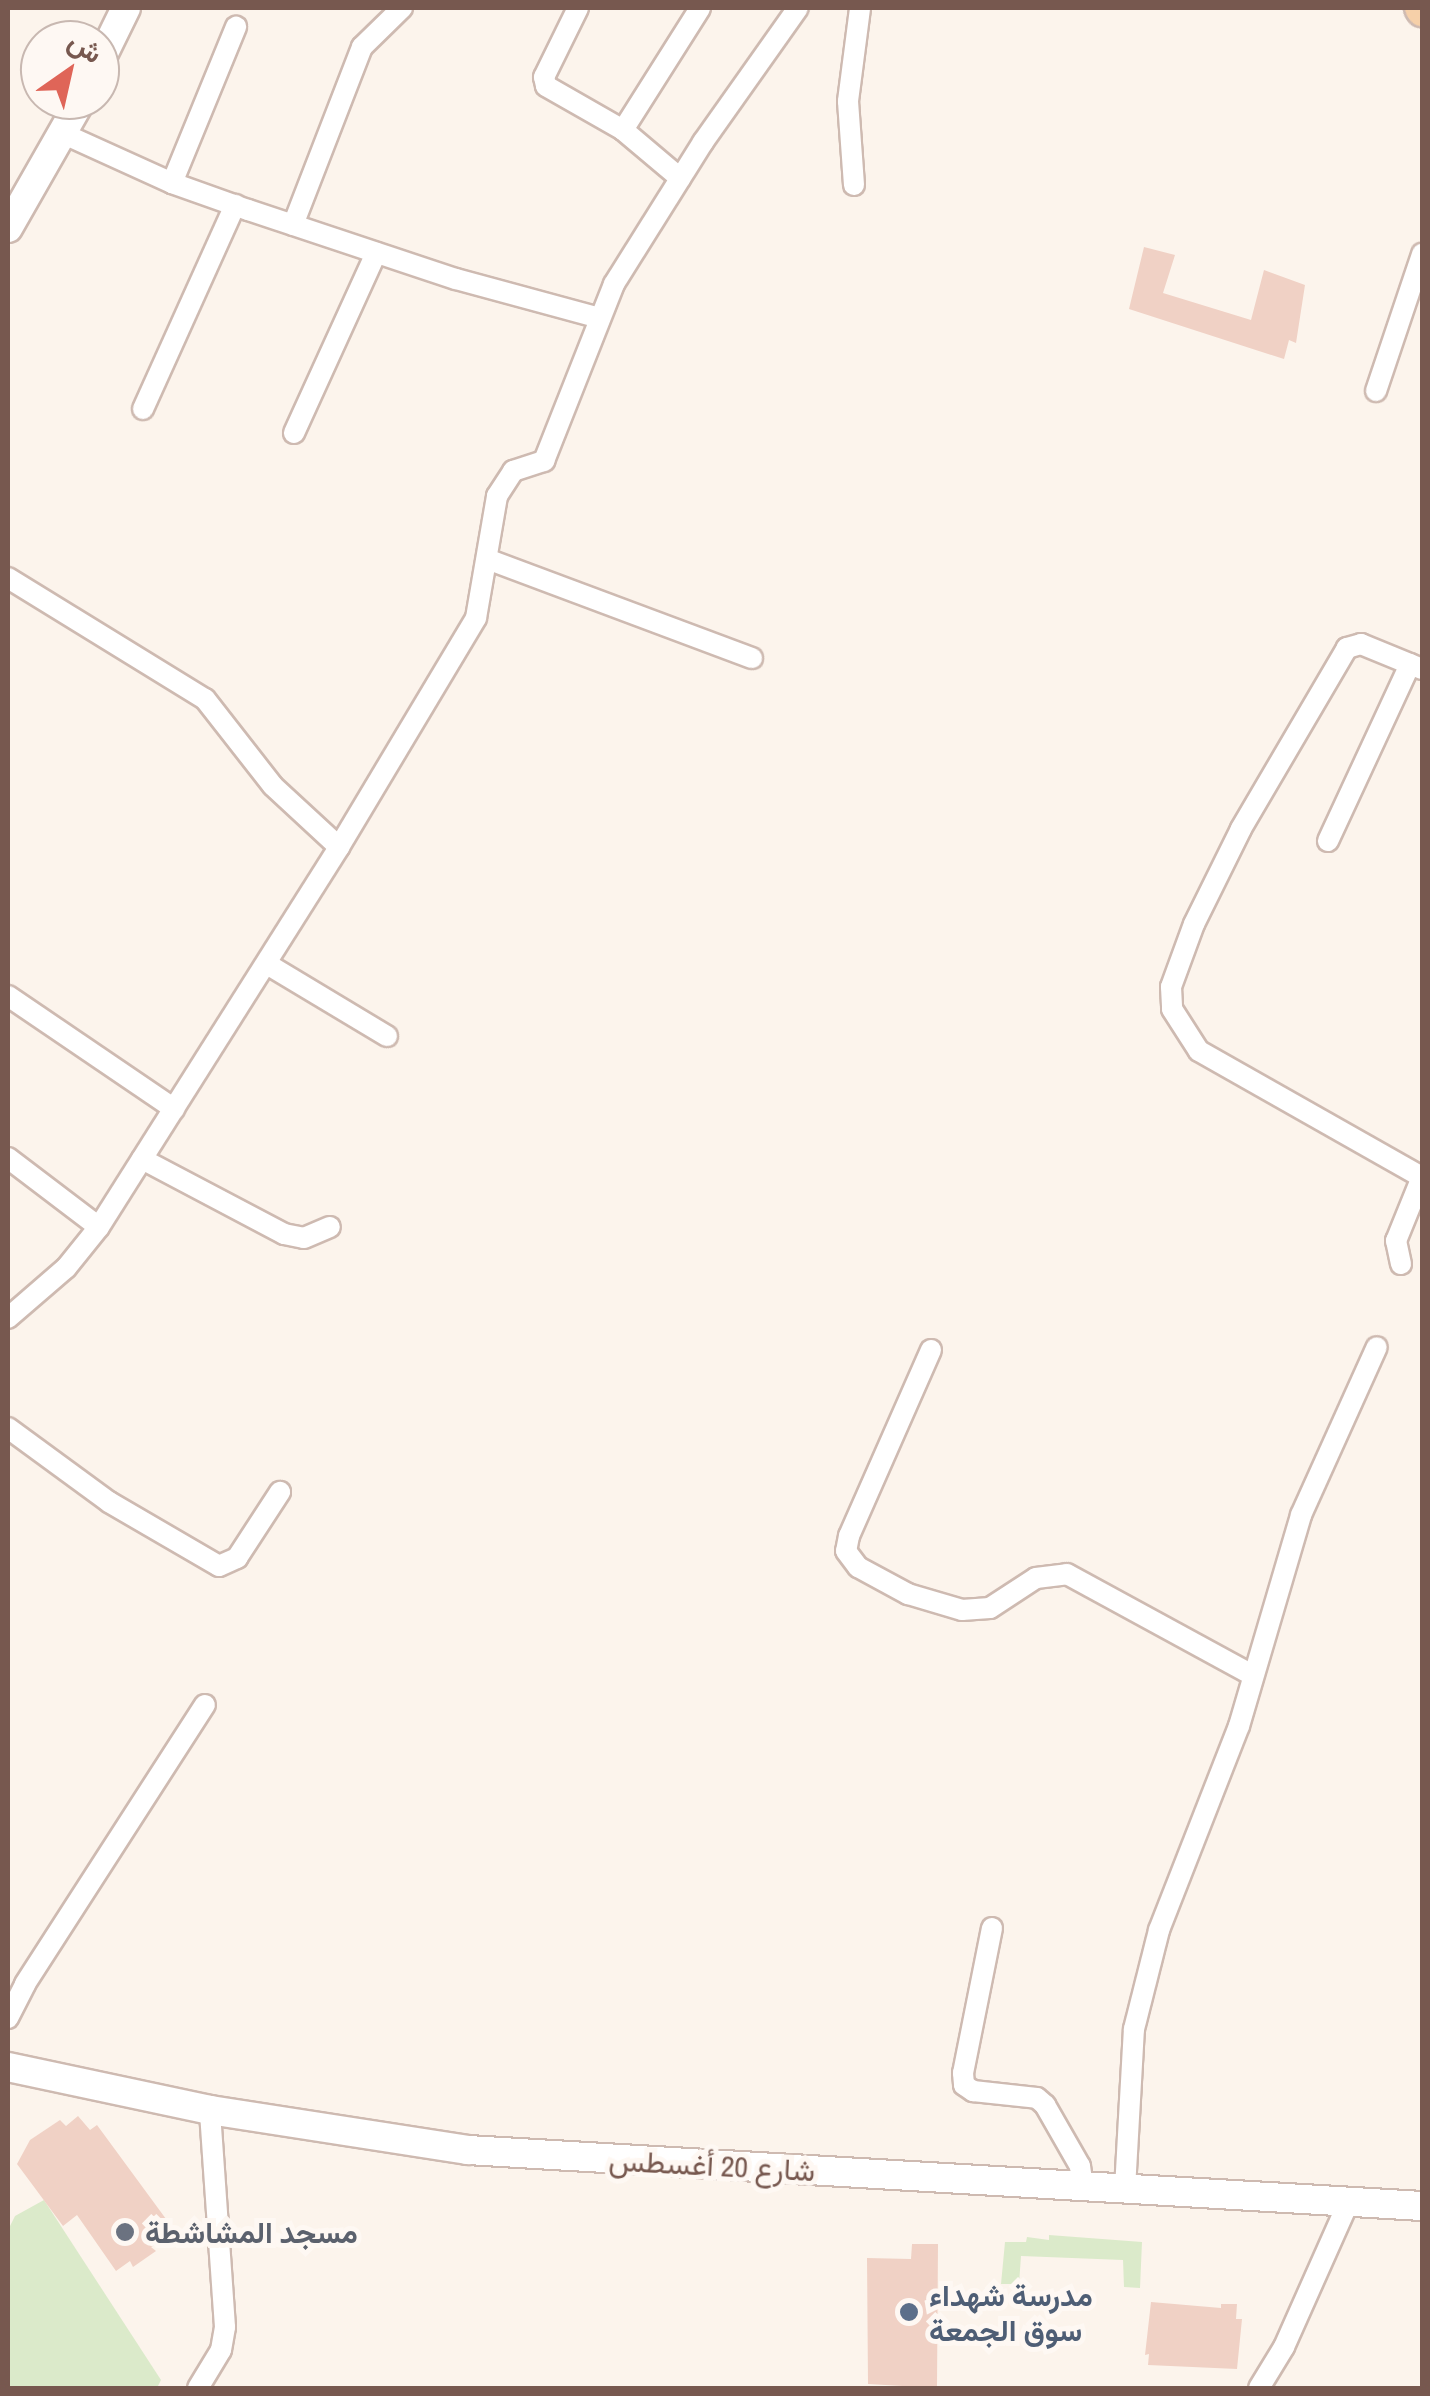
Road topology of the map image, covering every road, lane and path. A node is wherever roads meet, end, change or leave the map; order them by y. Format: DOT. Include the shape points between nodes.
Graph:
graph roads {
  1 [pos="402,8"];
  2 [pos="578,8"];
  3 [pos="700,8"];
  4 [pos="798,8"];
  5 [pos="860,8"];
  6 [pos="236,27"];
  7 [pos="71,120"];
  8 [pos="623,130"];
  9 [pos="64,134"];
  10 [pos="680,178"];
  11 [pos="172,183"];
  12 [pos="854,185"];
  13 [pos="236,205"];
  14 [pos="10,221"];
  15 [pos="293,225"];
  16 [pos="376,253"];
  17 [pos="1422,254"];
  18 [pos="600,318"];
  19 [pos="1376,391"];
  20 [pos="143,409"];
  21 [pos="294,433"];
  22 [pos="486,559"];
  23 [pos="8,578"];
  24 [pos="752,658"];
  25 [pos="1416,666"];
  26 [pos="1328,841"];
  27 [pos="339,847"];
  28 [pos="267,964"];
  29 [pos="8,996"];
  30 [pos="387,1036"];
  31 [pos="174,1109"];
  32 [pos="8,1158"];
  33 [pos="142,1159"];
  34 [pos="1422,1177"];
  35 [pos="99,1227"];
  36 [pos="330,1227"];
  37 [pos="1401,1264"];
  38 [pos="8,1318"];
  39 [pos="1377,1347"];
  40 [pos="931,1350"];
  41 [pos="8,1428"];
  42 [pos="280,1492"];
  43 [pos="1252,1675"];
  44 [pos="205,1706"];
  45 [pos="992,1928"];
  46 [pos="8,2018"];
  47 [pos="8,2067"];
  48 [pos="210,2110"];
  49 [pos="1083,2187"];
  50 [pos="1125,2189"];
  51 [pos="1348,2203"];
  52 [pos="1422,2206"];
  53 [pos="198,2388"];
  54 [pos="1259,2388"];
  1 -- 15 [label="street" via="362,46"];
  2 -- 8 [label="street" via="544,76 546,86"];
  3 -- 8 [label="street"];
  4 -- 10 [label="street"];
  5 -- 12 [label="street" via="848,101"];
  6 -- 11 [label="street"];
  7 -- 9 [label="street"];
  8 -- 10 [label="street"];
  9 -- 11 [label="street"];
  9 -- 14 [label="street"];
  10 -- 18 [label="street"];
  11 -- 13 [label="street"];
  13 -- 15 [label="street"];
  13 -- 20 [label="street"];
  15 -- 16 [label="street"];
  16 -- 18 [label="street"];
  16 -- 21 [label="street"];
  17 -- 19 [label="street"];
  18 -- 22 [label="street" via="544,461 514,471 496,496"];
  22 -- 24 [label="street"];
  22 -- 27 [label="street" via="476,618"];
  23 -- 27 [label="street" via="205,700 272,786"];
  25 -- 26 [label="street"];
  25 -- 34 [label="street" via="1361,644 1347,648 1241,829 1171,987 1172,1010 1198,1051"];
  27 -- 28 [label="street"];
  28 -- 30 [label="street"];
  28 -- 31 [label="street"];
  29 -- 31 [label="street"];
  31 -- 33 [label="street"];
  32 -- 35 [label="street"];
  33 -- 35 [label="street"];
  33 -- 36 [label="street" via="284,1234 304,1238"];
  34 -- 37 [label="street" via="1396,1240"];
  35 -- 38 [label="street" via="66,1268"];
  39 -- 43 [label="street" via="1302,1516"];
  40 -- 43 [label="street" via="849,1536 846,1551 858,1566 908,1594 962,1610 990,1608 1036,1578 1067,1574"];
  41 -- 42 [label="street" via="109,1502 219,1566 237,1558"];
  43 -- 50 [label="street" via="1239,1726 1159,1930 1134,2029"];
  44 -- 46 [label="street"];
  45 -- 49 [label="street" via="964,2086 1045,2104 1080,2166"];
  47 -- 48 [label="street, شارع 20 أغسطس"];
  48 -- 49 [label="street, شارع 20 أغسطس" via="468,2150"];
  48 -- 53 [label="street" via="225,2327 221,2350"];
  49 -- 50 [label="street, شارع 20 أغسطس"];
  50 -- 51 [label="street, شارع 20 أغسطس"];
  51 -- 52 [label="street, شارع 20 أغسطس"];
  51 -- 54 [label="street"];
}
